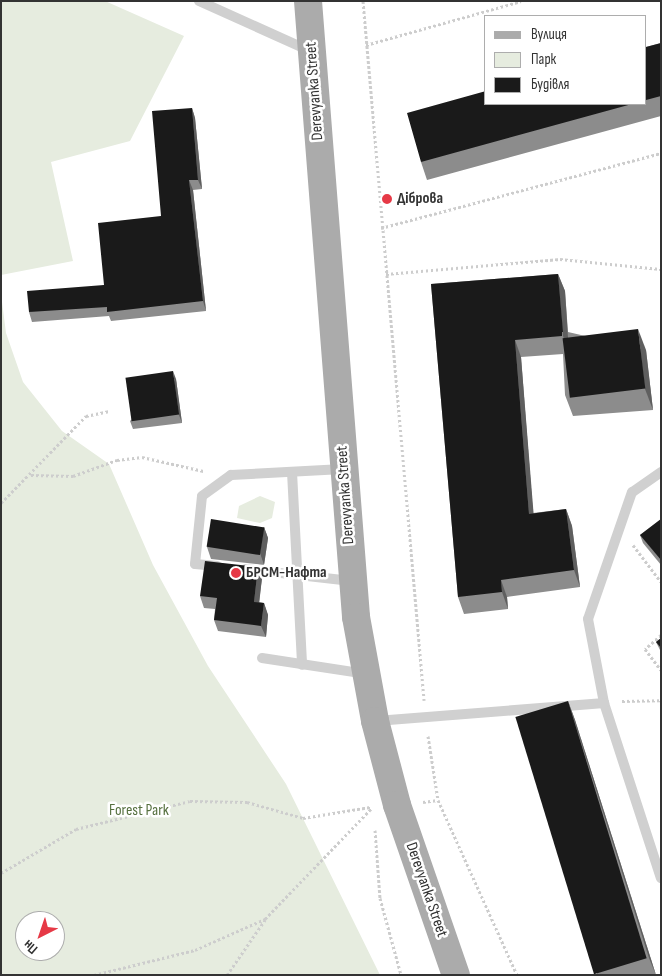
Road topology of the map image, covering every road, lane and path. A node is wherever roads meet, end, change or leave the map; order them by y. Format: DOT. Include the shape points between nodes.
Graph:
graph roads {
  1 [pos="199,1"];
  2 [pos="308,1"];
  3 [pos="363,1"];
  4 [pos="521,1"];
  5 [pos="366,45"];
  6 [pos="312,51"];
  7 [pos="661,153"];
  8 [pos="381,228"];
  9 [pos="661,268"];
  10 [pos="386,274"];
  11 [pos="109,411"];
  12 [pos="344,469"];
  13 [pos="292,472"];
  14 [pos="661,472"];
  15 [pos="31,474"];
  16 [pos="231,475"];
  17 [pos="1,503"];
  18 [pos="620,533"];
  19 [pos="299,575"];
  20 [pos="353,581"];
  21 [pos="661,582"];
  22 [pos="661,635"];
  23 [pos="262,658"];
  24 [pos="302,664"];
  25 [pos="661,670"];
  26 [pos="366,674"];
  27 [pos="661,700"];
  28 [pos="604,703"];
  29 [pos="424,714"];
  30 [pos="375,721"];
  31 [pos="373,807"];
  32 [pos="374,816"];
  33 [pos="374,825"];
  34 [pos="1,873"];
  35 [pos="661,878"];
  36 [pos="265,919"];
  37 [pos="94,975"];
  38 [pos="227,975"];
  39 [pos="401,975"];
  40 [pos="456,975"];
  41 [pos="517,975"];
  1 -- 6 [label="lane"];
  2 -- 6 [label="main road, Derevyanka Street"];
  3 -- 5 [label="path"];
  4 -- 5 [label="path"];
  5 -- 8 [label="path"];
  6 -- 12 [label="main road, Derevyanka Street"];
  7 -- 8 [label="path"];
  8 -- 10 [label="path"];
  9 -- 10 [label="path" via="560,259"];
  10 -- 29 [label="path" via="422,646"];
  11 -- 15 [label="path" via="86,416"];
  12 -- 13 [label="lane"];
  12 -- 20 [label="main road, Derevyanka Street"];
  13 -- 16 [label="lane"];
  13 -- 19 [label="lane"];
  14 -- 18 [label="lane" via="632,492"];
  15 -- 16 [label="path" via="73,476 117,460 142,457"];
  15 -- 17 [label="path"];
  16 -- 19 [label="lane" via="202,496 195,564"];
  18 -- 21 [label="path"];
  18 -- 28 [label="lane" via="588,619"];
  19 -- 20 [label="lane"];
  19 -- 24 [label="lane"];
  20 -- 26 [label="main road, Derevyanka Street"];
  22 -- 25 [label="path" via="645,649"];
  23 -- 24 [label="lane"];
  24 -- 26 [label="lane"];
  26 -- 30 [label="main road, Derevyanka Street"];
  27 -- 28 [label="path"];
  28 -- 29 [label="lane"];
  28 -- 35 [label="lane"];
  29 -- 30 [label="lane"];
  29 -- 41 [label="path" via="438,800"];
  30 -- 40 [label="main road, Derevyanka Street" via="415,866"];
  31 -- 32 [label="path"];
  31 -- 34 [label="path" via="303,818 247,802 190,801 76,829"];
  31 -- 36 [label="path"];
  33 -- 39 [label="path" via="380,898"];
  36 -- 37 [label="path" via="195,950"];
  36 -- 38 [label="path"];
}
